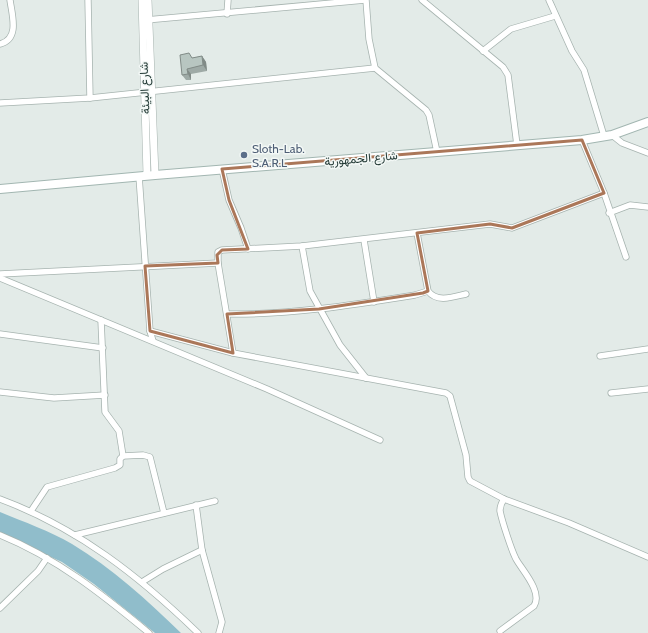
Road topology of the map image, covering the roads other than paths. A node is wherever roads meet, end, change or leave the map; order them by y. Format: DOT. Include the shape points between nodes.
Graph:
graph roads {
  1 [pos="10,0"];
  2 [pos="88,0"];
  3 [pos="142,0"];
  4 [pos="148,0"];
  5 [pos="228,0"];
  6 [pos="296,0"];
  7 [pos="365,0"];
  8 [pos="422,0"];
  9 [pos="550,0"];
  10 [pos="296,7"];
  11 [pos="227,14"];
  12 [pos="554,16"];
  13 [pos="146,20"];
  14 [pos="0,44"];
  15 [pos="483,51"];
  16 [pos="375,68"];
  17 [pos="147,92"];
  18 [pos="90,98"];
  19 [pos="0,103"];
  20 [pos="648,122"];
  21 [pos="608,135"];
  22 [pos="582,140"];
  23 [pos="517,145"];
  24 [pos="437,152"];
  25 [pos="648,153"];
  26 [pos="222,169"];
  27 [pos="147,176"];
  28 [pos="0,189"];
  29 [pos="604,193"];
  30 [pos="648,206"];
  31 [pos="609,213"];
  32 [pos="417,233"];
  33 [pos="364,240"];
  34 [pos="302,246"];
  35 [pos="248,249"];
  36 [pos="626,257"];
  37 [pos="218,263"];
  38 [pos="145,266"];
  39 [pos="0,274"];
  40 [pos="0,278"];
  41 [pos="428,291"];
  42 [pos="466,294"];
  43 [pos="374,302"];
  44 [pos="319,309"];
  45 [pos="227,314"];
  46 [pos="101,320"];
  47 [pos="150,331"];
  48 [pos="0,334"];
  49 [pos="153,341"];
  50 [pos="103,348"];
  51 [pos="648,349"];
  52 [pos="233,353"];
  53 [pos="600,356"];
  54 [pos="366,378"];
  55 [pos="648,389"];
  56 [pos="0,392"];
  57 [pos="611,392"];
  58 [pos="105,395"];
  59 [pos="380,440"];
  60 [pos="123,456"];
  61 [pos="0,499"];
  62 [pos="504,499"];
  63 [pos="215,500"];
  64 [pos="196,505"];
  65 [pos="31,511"];
  66 [pos="164,513"];
  67 [pos="75,534"];
  68 [pos="0,535"];
  69 [pos="202,550"];
  70 [pos="648,557"];
  71 [pos="47,558"];
  72 [pos="142,582"];
  73 [pos="0,608"];
  74 [pos="500,631"];
  75 [pos="149,633"];
  76 [pos="198,633"];
  77 [pos="219,633"];
  1 -- 14 [label="street" via="13,34 7,42"];
  2 -- 18 [label="street"];
  3 -- 13 [label="street, شارع البيئة"];
  4 -- 13 [label="street, شارع البيئة"];
  5 -- 11 [label="street"];
  6 -- 10 [label="street"];
  7 -- 10 [label="street"];
  7 -- 16 [label="street"];
  8 -- 15 [label="street"];
  9 -- 12 [label="street"];
  10 -- 11 [label="street"];
  11 -- 13 [label="street"];
  12 -- 15 [label="street" via="511,29"];
  12 -- 21 [label="street" via="584,70"];
  13 -- 17 [label="street, شارع البيئة"];
  15 -- 23 [label="street" via="508,75"];
  16 -- 17 [label="street"];
  16 -- 24 [label="street" via="426,110"];
  17 -- 18 [label="street"];
  17 -- 27 [label="street, شارع البيئة"];
  18 -- 19 [label="street"];
  20 -- 21 [label="main road, شارع الجمهورية"];
  21 -- 22 [label="main road, شارع الجمهورية"];
  21 -- 25 [label="street"];
  22 -- 23 [label="main road, شارع الجمهورية"];
  22 -- 29 [label="street"];
  23 -- 24 [label="main road, شارع الجمهورية"];
  24 -- 26 [label="main road, شارع الجمهورية"];
  26 -- 27 [label="main road, شارع الجمهورية"];
  26 -- 35 [label="street" via="229,200"];
  27 -- 28 [label="main road, شارع الجمهورية"];
  27 -- 38 [label="street"];
  29 -- 31 [label="street"];
  29 -- 32 [label="street" via="512,228 490,224"];
  30 -- 31 [label="street" via="630,205"];
  31 -- 36 [label="street"];
  32 -- 33 [label="street"];
  32 -- 41 [label="street"];
  33 -- 34 [label="street"];
  33 -- 43 [label="street"];
  34 -- 35 [label="street"];
  34 -- 44 [label="street" via="310,291"];
  35 -- 37 [label="street" via="222,250 218,252"];
  37 -- 38 [label="street"];
  37 -- 45 [label="street"];
  38 -- 39 [label="street"];
  38 -- 47 [label="street"];
  40 -- 46 [label="street"];
  41 -- 42 [label="street" via="435,297 444,298"];
  41 -- 43 [label="street"];
  43 -- 44 [label="street"];
  44 -- 45 [label="street"];
  44 -- 54 [label="street" via="340,345"];
  45 -- 52 [label="street"];
  46 -- 49 [label="street"];
  46 -- 50 [label="street"];
  47 -- 49 [label="street"];
  47 -- 52 [label="street"];
  48 -- 50 [label="street"];
  49 -- 59 [label="street"];
  50 -- 58 [label="street"];
  51 -- 53 [label="street"];
  52 -- 54 [label="street"];
  54 -- 62 [label="street" via="449,394 466,455 469,479"];
  55 -- 57 [label="street"];
  56 -- 58 [label="street" via="54,398"];
  58 -- 60 [label="street" via="106,414 119,431"];
  60 -- 65 [label="street" via="120,465 115,468 47,487"];
  60 -- 66 [label="street" via="142,454 150,457"];
  61 -- 65 [label="street"];
  62 -- 70 [label="street" via="569,523"];
  62 -- 74 [label="street" via="500,510 512,550 533,584 536,602"];
  63 -- 64 [label="street"];
  64 -- 66 [label="street"];
  64 -- 69 [label="street"];
  65 -- 67 [label="street"];
  66 -- 67 [label="street"];
  67 -- 72 [label="street" via="115,560"];
  68 -- 71 [label="street"];
  69 -- 72 [label="street" via="162,569"];
  69 -- 77 [label="street" via="222,622"];
  71 -- 73 [label="street" via="38,572"];
  71 -- 75 [label="street" via="71,571"];
  72 -- 76 [label="street"];
}
